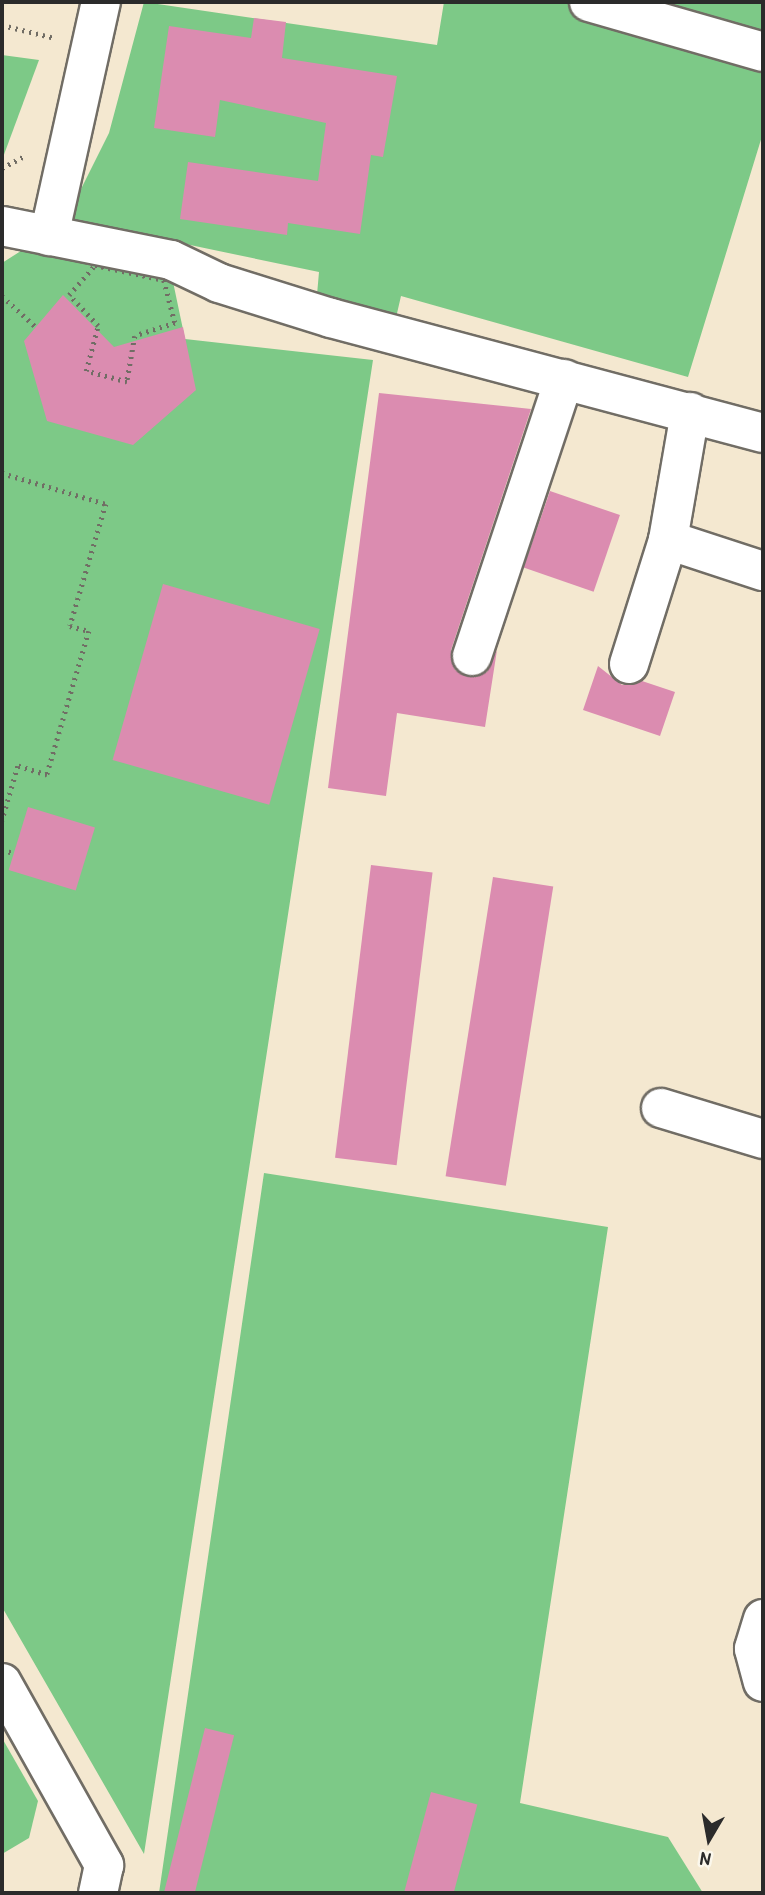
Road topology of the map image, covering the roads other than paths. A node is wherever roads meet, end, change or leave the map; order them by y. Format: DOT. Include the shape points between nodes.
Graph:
graph roads {
  1 [pos="101,2"];
  2 [pos="590,2"];
  3 [pos="763,52"];
  4 [pos="2,226"];
  5 [pos="49,236"];
  6 [pos="564,379"];
  7 [pos="690,412"];
  8 [pos="763,433"];
  9 [pos="668,540"];
  10 [pos="763,571"];
  11 [pos="472,656"];
  12 [pos="629,664"];
  13 [pos="661,1108"];
  14 [pos="763,1139"];
  15 [pos="763,1619"];
  16 [pos="763,1682"];
  17 [pos="2,1683"];
  18 [pos="98,1893"];
  1 -- 5 [label="lane"];
  2 -- 3 [label="lane"];
  4 -- 5 [label="lane"];
  5 -- 6 [label="lane" via="171,260 219,283 331,318"];
  6 -- 7 [label="lane"];
  6 -- 11 [label="lane"];
  7 -- 8 [label="lane"];
  7 -- 9 [label="lane"];
  9 -- 10 [label="lane"];
  9 -- 12 [label="lane"];
  13 -- 14 [label="lane"];
  15 -- 16 [label="lane" via="754,1649"];
  17 -- 18 [label="lane" via="104,1865"];
}
